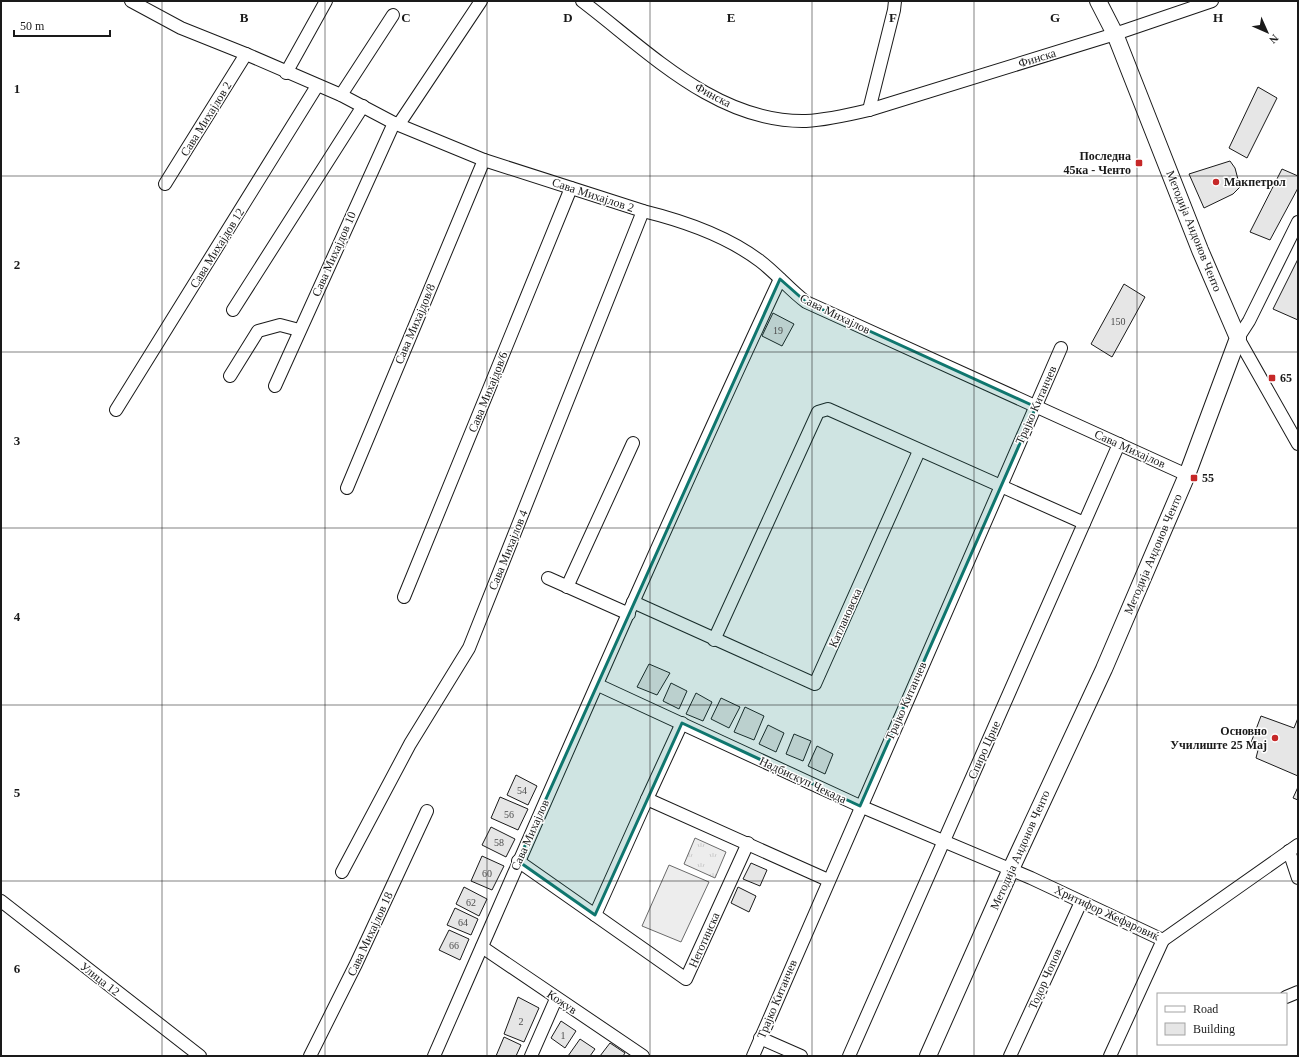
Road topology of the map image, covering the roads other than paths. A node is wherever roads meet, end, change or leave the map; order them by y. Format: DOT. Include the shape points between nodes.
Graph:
graph roads {
  1 [pos="131,1"];
  2 [pos="326,1"];
  3 [pos="481,1"];
  4 [pos="582,1"];
  5 [pos="895,1"];
  6 [pos="1098,1"];
  7 [pos="1212,1"];
  8 [pos="393,15"];
  9 [pos="1115,34"];
  10 [pos="246,54"];
  11 [pos="286,72"];
  12 [pos="317,86"];
  13 [pos="340,96"];
  14 [pos="363,106"];
  15 [pos="869,110"];
  16 [pos="397,123"];
  17 [pos="484,160"];
  18 [pos="166,184"];
  19 [pos="571,188"];
  20 [pos="643,212"];
  21 [pos="1298,222"];
  22 [pos="780,279"];
  23 [pos="233,310"];
  24 [pos="299,330"];
  25 [pos="1238,338"];
  26 [pos="1061,348"];
  27 [pos="230,376"];
  28 [pos="275,386"];
  29 [pos="1036,407"];
  30 [pos="116,410"];
  31 [pos="633,443"];
  32 [pos="1119,444"];
  33 [pos="1298,444"];
  34 [pos="919,451"];
  35 [pos="1187,475"];
  36 [pos="1000,485"];
  37 [pos="347,488"];
  38 [pos="1084,523"];
  39 [pos="548,578"];
  40 [pos="567,587"];
  41 [pos="404,597"];
  42 [pos="634,602"];
  43 [pos="629,614"];
  44 [pos="714,640"];
  45 [pos="598,685"];
  46 [pos="682,723"];
  47 [pos="647,799"];
  48 [pos="860,806"];
  49 [pos="427,811"];
  50 [pos="944,841"];
  51 [pos="748,843"];
  52 [pos="1294,848"];
  53 [pos="518,861"];
  54 [pos="1011,869"];
  55 [pos="342,872"];
  56 [pos="1298,878"];
  57 [pos="828,880"];
  58 [pos="1,901"];
  59 [pos="1081,902"];
  60 [pos="595,915"];
  61 [pos="1163,940"];
  62 [pos="482,947"];
  63 [pos="1298,992"];
  64 [pos="1287,997"];
  65 [pos="556,999"];
  66 [pos="760,1038"];
  67 [pos="200,1056"];
  68 [pos="310,1056"];
  69 [pos="434,1056"];
  70 [pos="531,1056"];
  71 [pos="643,1056"];
  72 [pos="753,1056"];
  73 [pos="801,1056"];
  74 [pos="848,1056"];
  75 [pos="928,1056"];
  76 [pos="1010,1056"];
  77 [pos="1110,1056"];
  1 -- 10 [label="street, Сава Михајлов 2" via="181,28"];
  2 -- 11 [label="street"];
  3 -- 16 [label="street"];
  4 -- 15 [label="street, Финска" via="686,80 737,108 768,118 805,121"];
  5 -- 15 [label="street"];
  6 -- 9 [label="main road, Методија Андонов Ченто"];
  7 -- 9 [label="street, Финска"];
  8 -- 13 [label="street"];
  9 -- 15 [label="street, Финска"];
  9 -- 25 [label="main road, Методија Андонов Ченто"];
  10 -- 11 [label="street, Сава Михајлов 2"];
  10 -- 18 [label="street, Сава Михајлов 2"];
  11 -- 12 [label="street, Сава Михајлов 2"];
  12 -- 13 [label="street, Сава Михајлов 2"];
  12 -- 30 [label="street, Сава Михајдов 12"];
  13 -- 14 [label="street, Сава Михајлов 2"];
  14 -- 16 [label="street, Сава Михајлов 2"];
  14 -- 23 [label="street"];
  16 -- 17 [label="street, Сава Михајлов 2"];
  16 -- 24 [label="street, Сава Михајдов 10"];
  17 -- 19 [label="street, Сава Михајлов 2"];
  17 -- 37 [label="street, Сава Михајдов/8"];
  19 -- 20 [label="street, Сава Михајлов 2"];
  19 -- 41 [label="street, Сава Михајдов/6"];
  20 -- 22 [label="street, Сава Михајлов 2" via="666,217 710,233 760,261"];
  20 -- 55 [label="street, Сава Михајлов 4" via="469,648 410,744"];
  21 -- 25 [label="street"];
  22 -- 29 [label="street, Сава Михајлов" via="806,302"];
  22 -- 42 [label="street, Сава Михајлов"];
  24 -- 27 [label="street" via="280,325 258,331"];
  24 -- 28 [label="street, Сава Михајдов 10"];
  25 -- 33 [label="street"];
  25 -- 35 [label="main road, Методија Андонов Ченто"];
  26 -- 29 [label="street, Трајко Китанчев"];
  29 -- 32 [label="street, Сава Михајлов"];
  29 -- 36 [label="street, Трајко Китанчев"];
  31 -- 40 [label="street"];
  32 -- 35 [label="street, Сава Михајлов"];
  32 -- 38 [label="street, Спиро Црне"];
  34 -- 36 [label="street"];
  34 -- 44 [label="street" via="828,409 818,412"];
  34 -- 44 [label="street, Катлановска" via="815,684"];
  35 -- 54 [label="main road, Методија Андонов Ченто" via="1104,669"];
  36 -- 38 [label="street"];
  36 -- 48 [label="street, Трајко Китанчев"];
  38 -- 50 [label="street, Спиро Црне"];
  39 -- 40 [label="street"];
  40 -- 43 [label="street"];
  42 -- 43 [label="street, Сава Михајлов"];
  42 -- 44 [label="street, Катлановска"];
  43 -- 45 [label="street, Сава Михајлов"];
  45 -- 46 [label="street, Надбискуп Чекада"];
  45 -- 53 [label="street, Сава Михајлов"];
  46 -- 47 [label="street"];
  46 -- 48 [label="street, Надбискуп Чекада"];
  47 -- 51 [label="street"];
  47 -- 60 [label="street"];
  48 -- 50 [label="street, Надбискуп Чекада"];
  48 -- 57 [label="street, Трајко Китанчев"];
  49 -- 68 [label="street, Сава Михајлов 18"];
  50 -- 54 [label="street, Надбискуп Чекада"];
  50 -- 74 [label="street, Спиро Црне"];
  51 -- 57 [label="street"];
  51 -- 60 [label="street, Неготинска" via="686,979"];
  52 -- 56 [label="street"];
  52 -- 61 [label="street, Хритифор Жефаровиќ"];
  53 -- 60 [label="street, Неготинска"];
  53 -- 62 [label="street, Сава Михајлов"];
  54 -- 59 [label="street, Хритифор Жефаровиќ"];
  54 -- 75 [label="main road, Методија Андонов Ченто"];
  57 -- 66 [label="street, Трајко Китанчев"];
  58 -- 67 [label="street, Улица 12"];
  59 -- 61 [label="street, Хритифор Жефаровиќ"];
  59 -- 76 [label="street, Тодор Чопов"];
  61 -- 77 [label="street"];
  62 -- 65 [label="street, Кожув"];
  62 -- 69 [label="street, Сава Михајлов"];
  63 -- 64 [label="street"];
  65 -- 70 [label="street"];
  65 -- 71 [label="street, Кожув"];
  66 -- 72 [label="street, Трајко Китанчев"];
  66 -- 73 [label="street"];
}
